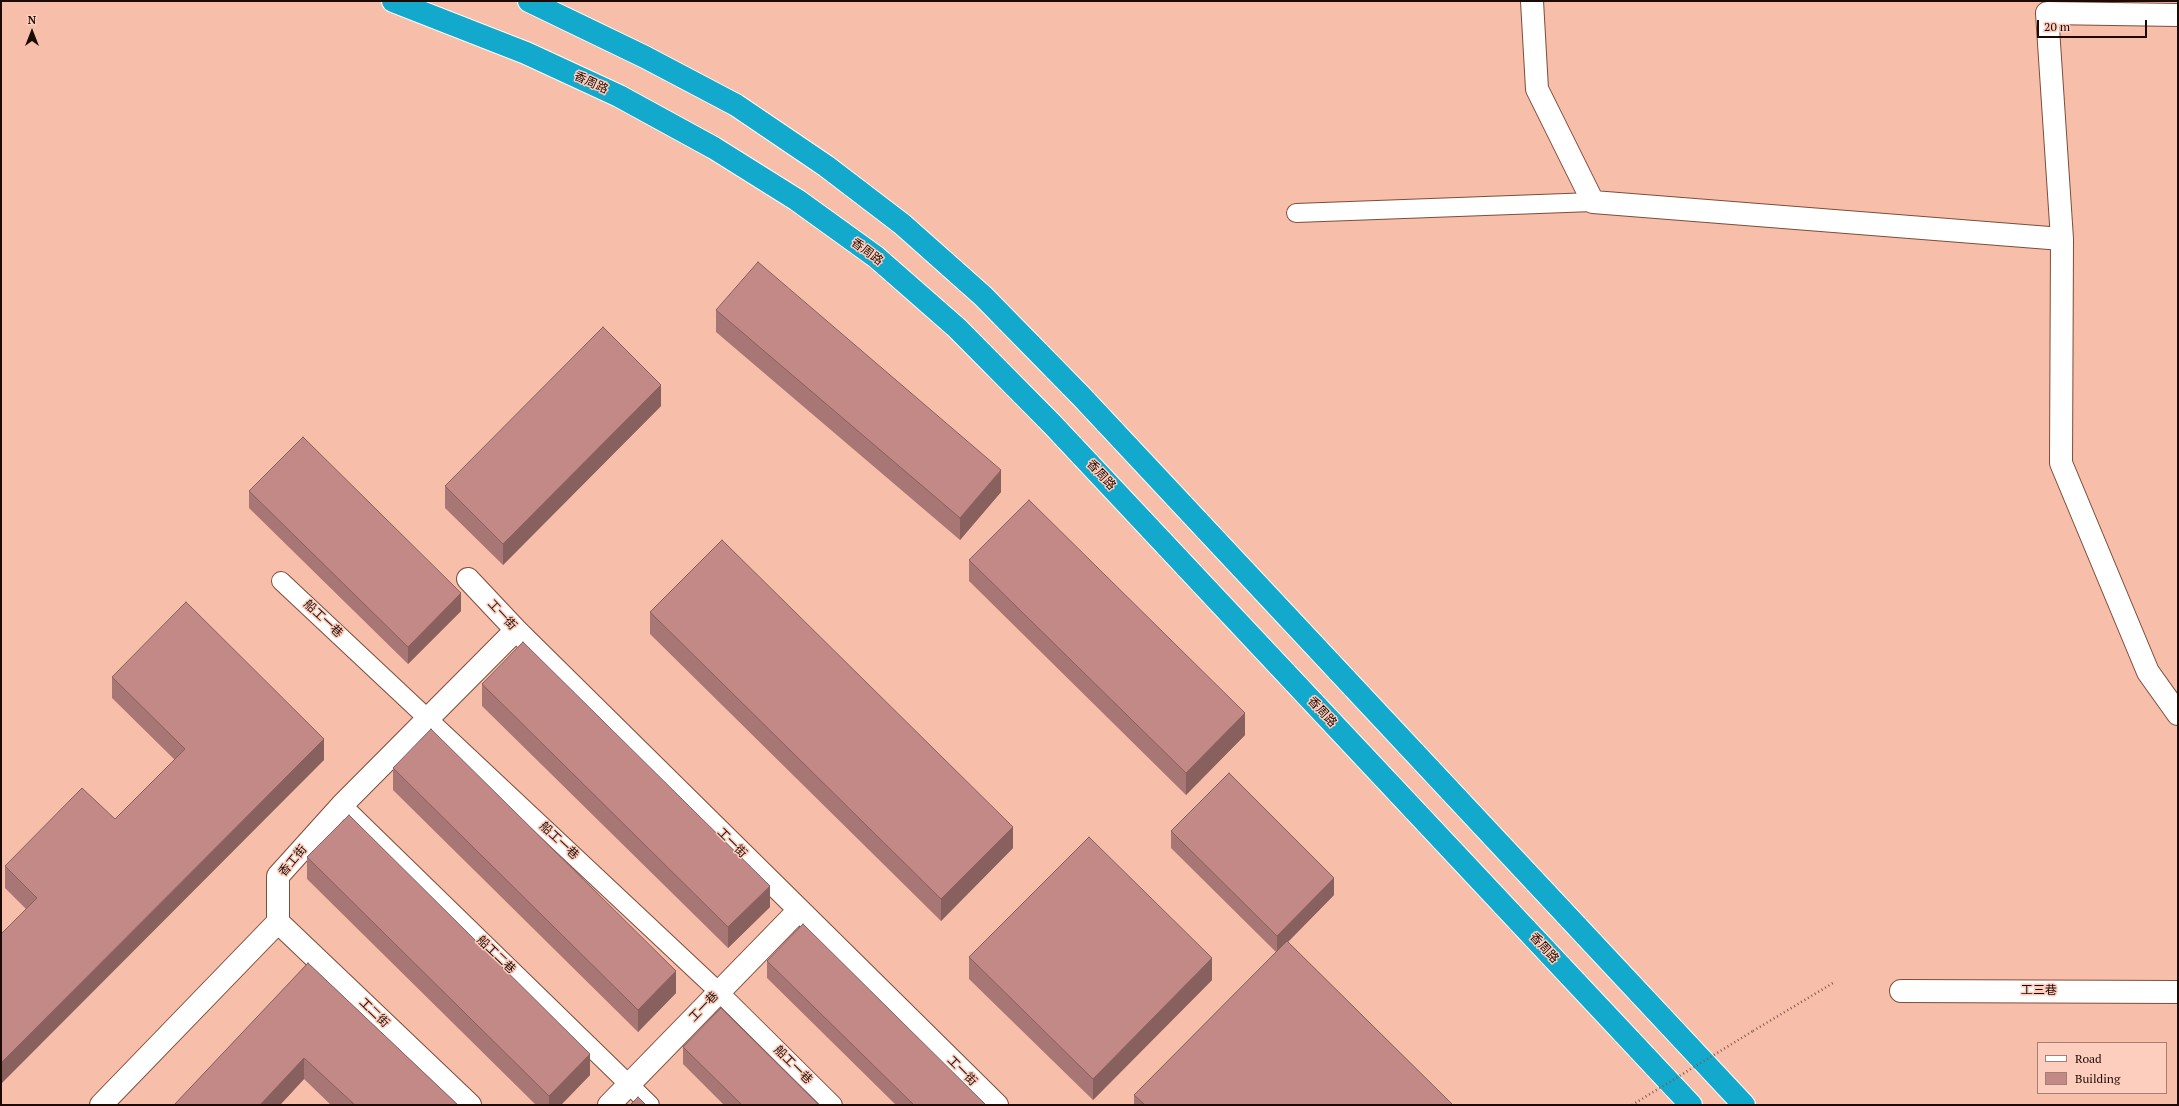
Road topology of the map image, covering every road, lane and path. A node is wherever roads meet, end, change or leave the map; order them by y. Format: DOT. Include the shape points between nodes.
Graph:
graph roads {
  1 [pos="392,1"];
  2 [pos="529,1"];
  3 [pos="1532,1"];
  4 [pos="2047,7"];
  5 [pos="2178,16"];
  6 [pos="1594,202"];
  7 [pos="1296,213"];
  8 [pos="2062,239"];
  9 [pos="468,579"];
  10 [pos="281,580"];
  11 [pos="516,630"];
  12 [pos="2178,714"];
  13 [pos="429,718"];
  14 [pos="342,805"];
  15 [pos="799,910"];
  16 [pos="278,922"];
  17 [pos="1833,983"];
  18 [pos="1901,991"];
  19 [pos="719,992"];
  20 [pos="2178,992"];
  21 [pos="629,1084"];
  22 [pos="101,1105"];
  23 [pos="470,1105"];
  24 [pos="609,1105"];
  25 [pos="650,1105"];
  26 [pos="833,1105"];
  27 [pos="997,1105"];
  28 [pos="1632,1105"];
  29 [pos="1691,1105"];
  30 [pos="1744,1105"];
  1 -- 29 [label="highway, 香周路" via="526,53 619,96 714,148 797,200 876,258 957,328 1052,424"];
  2 -- 30 [label="highway" via="645,57 736,105 826,166 902,224 983,296 1086,402"];
  3 -- 6 [label="street" via="1537,89"];
  4 -- 5 [label="street"];
  4 -- 8 [label="street"];
  6 -- 7 [label="lane"];
  6 -- 8 [label="street"];
  8 -- 12 [label="street" via="2061,463 2148,672"];
  9 -- 11 [label="street, 工一街"];
  10 -- 13 [label="lane, 船工一巷"];
  11 -- 13 [label="street, 香工街"];
  11 -- 15 [label="street, 工一街"];
  13 -- 14 [label="street, 香工街"];
  13 -- 19 [label="lane, 船工一巷"];
  14 -- 16 [label="street, 香工街" via="278,876"];
  14 -- 21 [label="lane, 船工二巷"];
  15 -- 19 [label="street, 工一巷"];
  15 -- 27 [label="street, 工一街"];
  16 -- 22 [label="street"];
  16 -- 23 [label="street, 工二街"];
  17 -- 28 [label="path, bridge"];
  18 -- 20 [label="street, 工三巷"];
  19 -- 21 [label="street, 工一巷"];
  19 -- 26 [label="lane, 船工一巷"];
  21 -- 24 [label="street, 工一巷"];
  21 -- 25 [label="lane, 船工二巷"];
}
